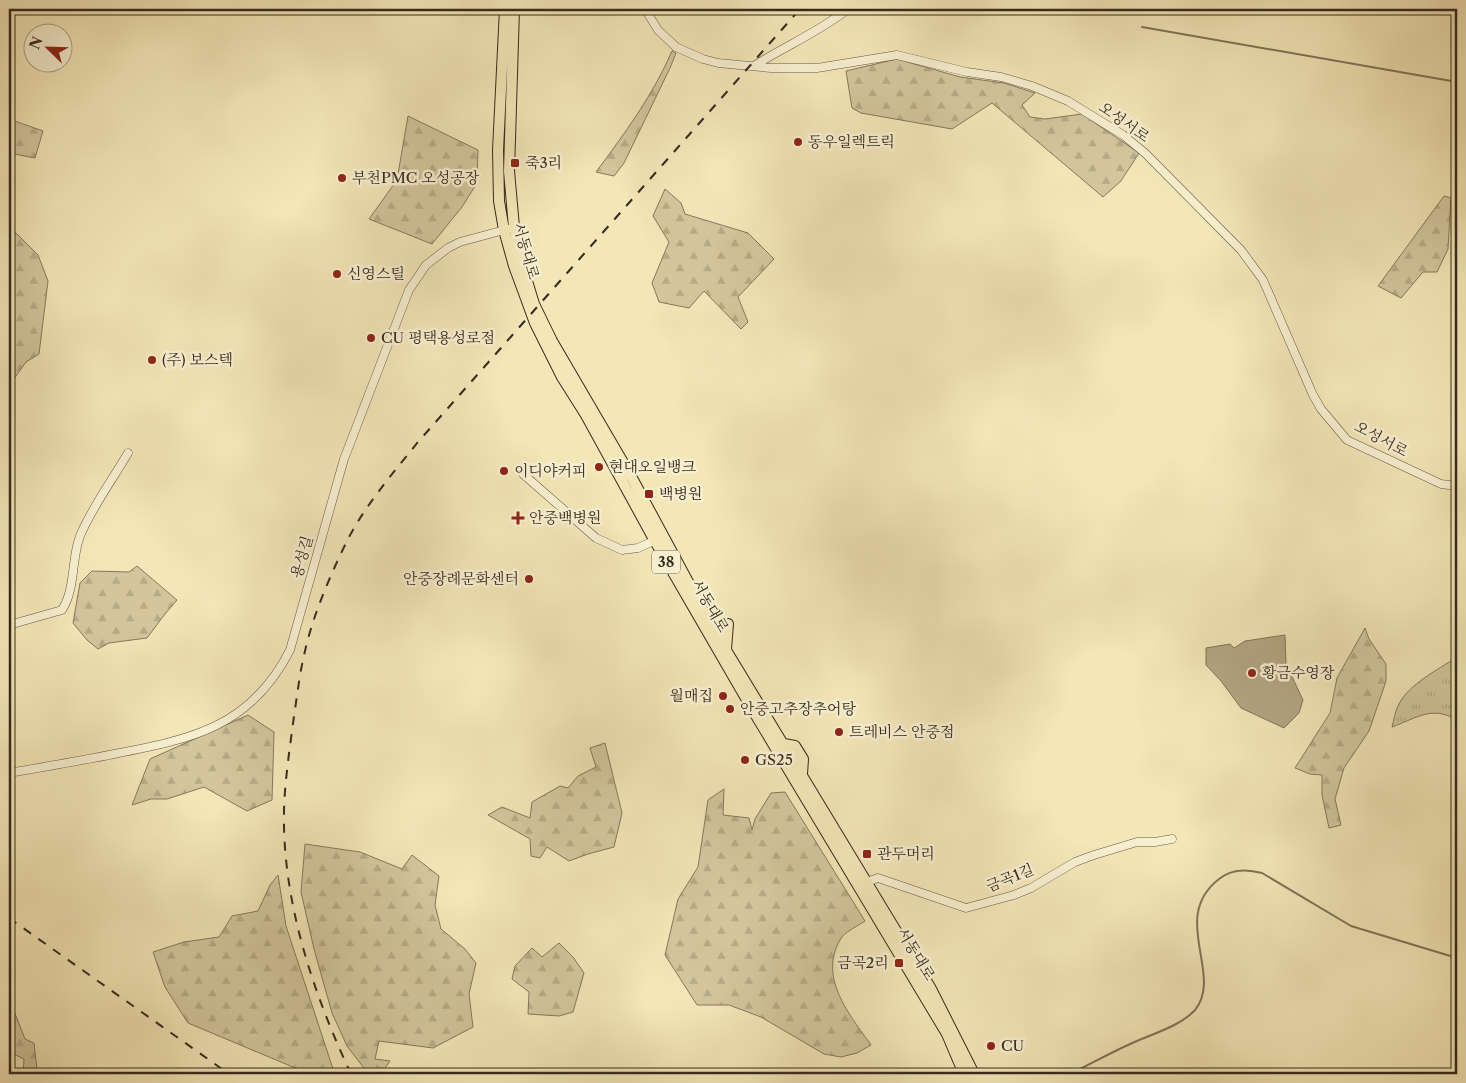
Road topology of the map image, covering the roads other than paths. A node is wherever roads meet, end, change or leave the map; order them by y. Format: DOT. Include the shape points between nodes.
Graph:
graph roads {
  1 [pos="505,9"];
  2 [pos="514,9"];
  3 [pos="644,9"];
  4 [pos="848,9"];
  5 [pos="754,66"];
  6 [pos="514,227"];
  7 [pos="504,230"];
  8 [pos="128,453"];
  9 [pos="523,474"];
  10 [pos="1457,486"];
  11 [pos="659,538"];
  12 [pos="728,624"];
  13 [pos="9,625"];
  14 [pos="726,648"];
  15 [pos="9,773"];
  16 [pos="1172,839"];
  17 [pos="864,885"];
  18 [pos="964,1074"];
  19 [pos="974,1074"];
  1 -- 7 [label="main road, 서동대로 / 38" via="498,150 499,201"];
  2 -- 6 [label="main road, 서동대로 / 38" via="509,171"];
  3 -- 5 [label="street, 오성서로" via="658,30 676,47 718,63"];
  4 -- 5 [label="street" via="830,23"];
  5 -- 10 [label="street, 오성서로" via="817,68 897,55 1001,77 1068,101 1123,135 1144,153 1254,265 1313,395 1347,440 1441,484"];
  6 -- 7 [label="street, 용성길"];
  6 -- 11 [label="main road, 서동대로 / 38" via="534,304"];
  7 -- 11 [label="main road, 서동대로 / 38" via="538,330"];
  7 -- 15 [label="street, 용성길" via="448,248 426,265 409,290 344,459 290,650 266,688 233,717 190,737"];
  8 -- 13 [label="street" via="80,537 62,610"];
  9 -- 11 [label="street" via="596,538 622,550 638,548"];
  11 -- 14 [label="main road, 서동대로 / 38" via="672,554"];
  11 -- 17 [label="main road, 서동대로 / 38" via="754,712"];
  12 -- 14 [label="main road"];
  14 -- 17 [label="main road, 서동대로 / 38"];
  16 -- 17 [label="street, 금곡1길" via="1137,842 1094,855 1007,898 966,908 878,878"];
  17 -- 18 [label="main road, 서동대로 / 38" via="947,1034"];
  17 -- 19 [label="main road, 서동대로 / 38" via="930,987"];
}
